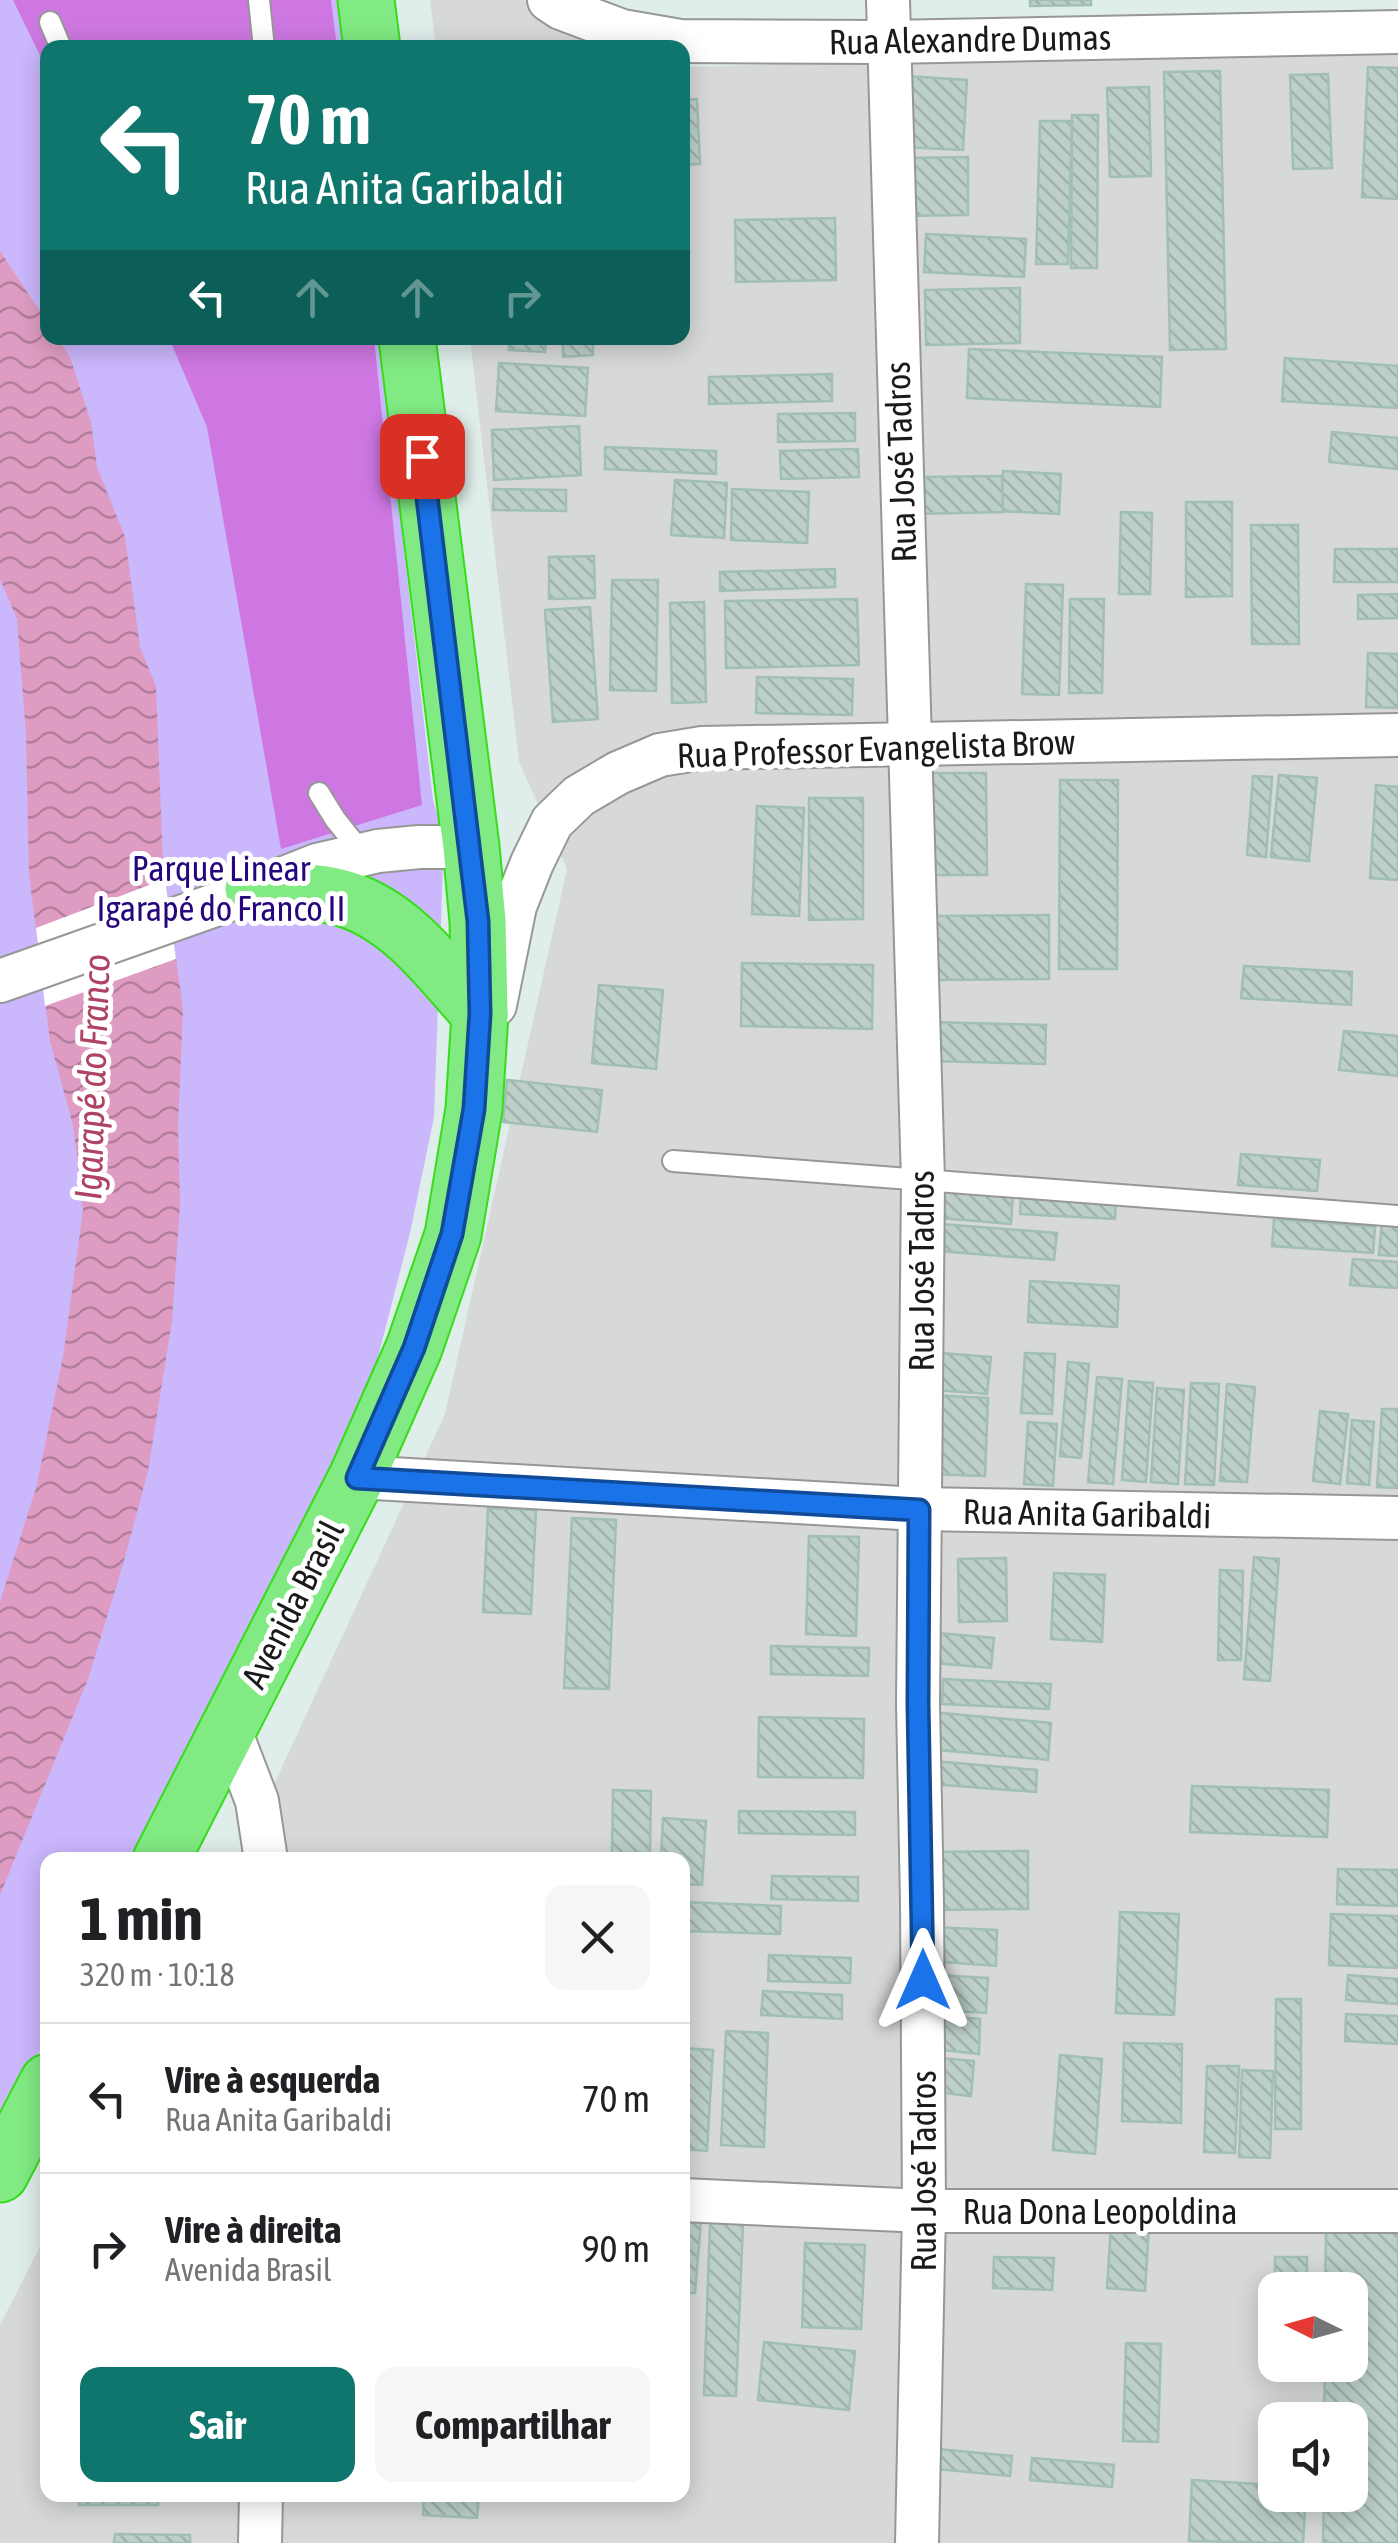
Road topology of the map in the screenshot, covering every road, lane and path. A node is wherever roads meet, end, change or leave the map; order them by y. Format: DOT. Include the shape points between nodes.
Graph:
graph roads {
  1 [pos="259,0"];
  2 [pos="366,0"];
  3 [pos="549,0"];
  4 [pos="888,21"];
  5 [pos="50,22"];
  6 [pos="1398,32"];
  7 [pos="58,40"];
  8 [pos="263,40"];
  9 [pos="371,40"];
  10 [pos="669,40"];
  11 [pos="690,41"];
  12 [pos="408,345"];
  13 [pos="1398,735"];
  14 [pos="908,745"];
  15 [pos="319,793"];
  16 [pos="471,847"];
  17 [pos="363,854"];
  18 [pos="241,894"];
  19 [pos="0,981"];
  20 [pos="480,1014"];
  21 [pos="474,1109"];
  22 [pos="673,1161"];
  23 [pos="923,1180"];
  24 [pos="1398,1216"];
  25 [pos="357,1478"];
  26 [pos="919,1510"];
  27 [pos="1398,1518"];
  28 [pos="229,1728"];
  29 [pos="165,1852"];
  30 [pos="265,1852"];
  31 [pos="40,2097"];
  32 [pos="0,2174"];
  33 [pos="690,2200"];
  34 [pos="1398,2211"];
  35 [pos="924,2212"];
  36 [pos="261,2502"];
  37 [pos="260,2543"];
  38 [pos="917,2543"];
  1 -- 8 [label="lane"];
  2 -- 9 [label="highway"];
  3 -- 10 [label="street, Rua Alexandre Dumas" via="622,31"];
  4 -- 6 [label="street, Rua Alexandre Dumas"];
  4 -- 11 [label="street, Rua Alexandre Dumas"];
  4 -- 14 [label="street, Rua José Tadros"];
  5 -- 7 [label="lane"];
  12 -- 16 [label="highway, Avenida Brasil"];
  13 -- 14 [label="street, Rua Professor Evangelista Brow"];
  14 -- 21 [label="street, Rua Professor Evangelista Brow" via="702,748 660,755 579,796 552,822 515,906"];
  14 -- 23 [label="street, Rua José Tadros"];
  15 -- 17 [label="lane"];
  16 -- 17 [label="street"];
  16 -- 20 [label="highway, Avenida Brasil"];
  17 -- 18 [label="street"];
  18 -- 19 [label="street"];
  18 -- 20 [label="highway" via="344,898 380,914"];
  20 -- 21 [label="highway, Avenida Brasil"];
  21 -- 25 [label="highway, Avenida Brasil" via="452,1234 414,1348"];
  22 -- 23 [label="lane"];
  23 -- 24 [label="lane"];
  23 -- 26 [label="street, Rua José Tadros"];
  25 -- 26 [label="street, Rua Anita Garibaldi"];
  25 -- 28 [label="highway, Avenida Brasil"];
  26 -- 27 [label="street, Rua Anita Garibaldi"];
  26 -- 35 [label="street, Rua José Tadros"];
  28 -- 29 [label="highway, Avenida Brasil"];
  28 -- 30 [label="street" via="257,1801"];
  31 -- 32 [label="highway"];
  33 -- 35 [label="street, Rua Dona Leopoldina"];
  34 -- 35 [label="street, Rua Dona Leopoldina"];
  35 -- 38 [label="street, Rua José Tadros"];
  36 -- 37 [label="street"];
}
